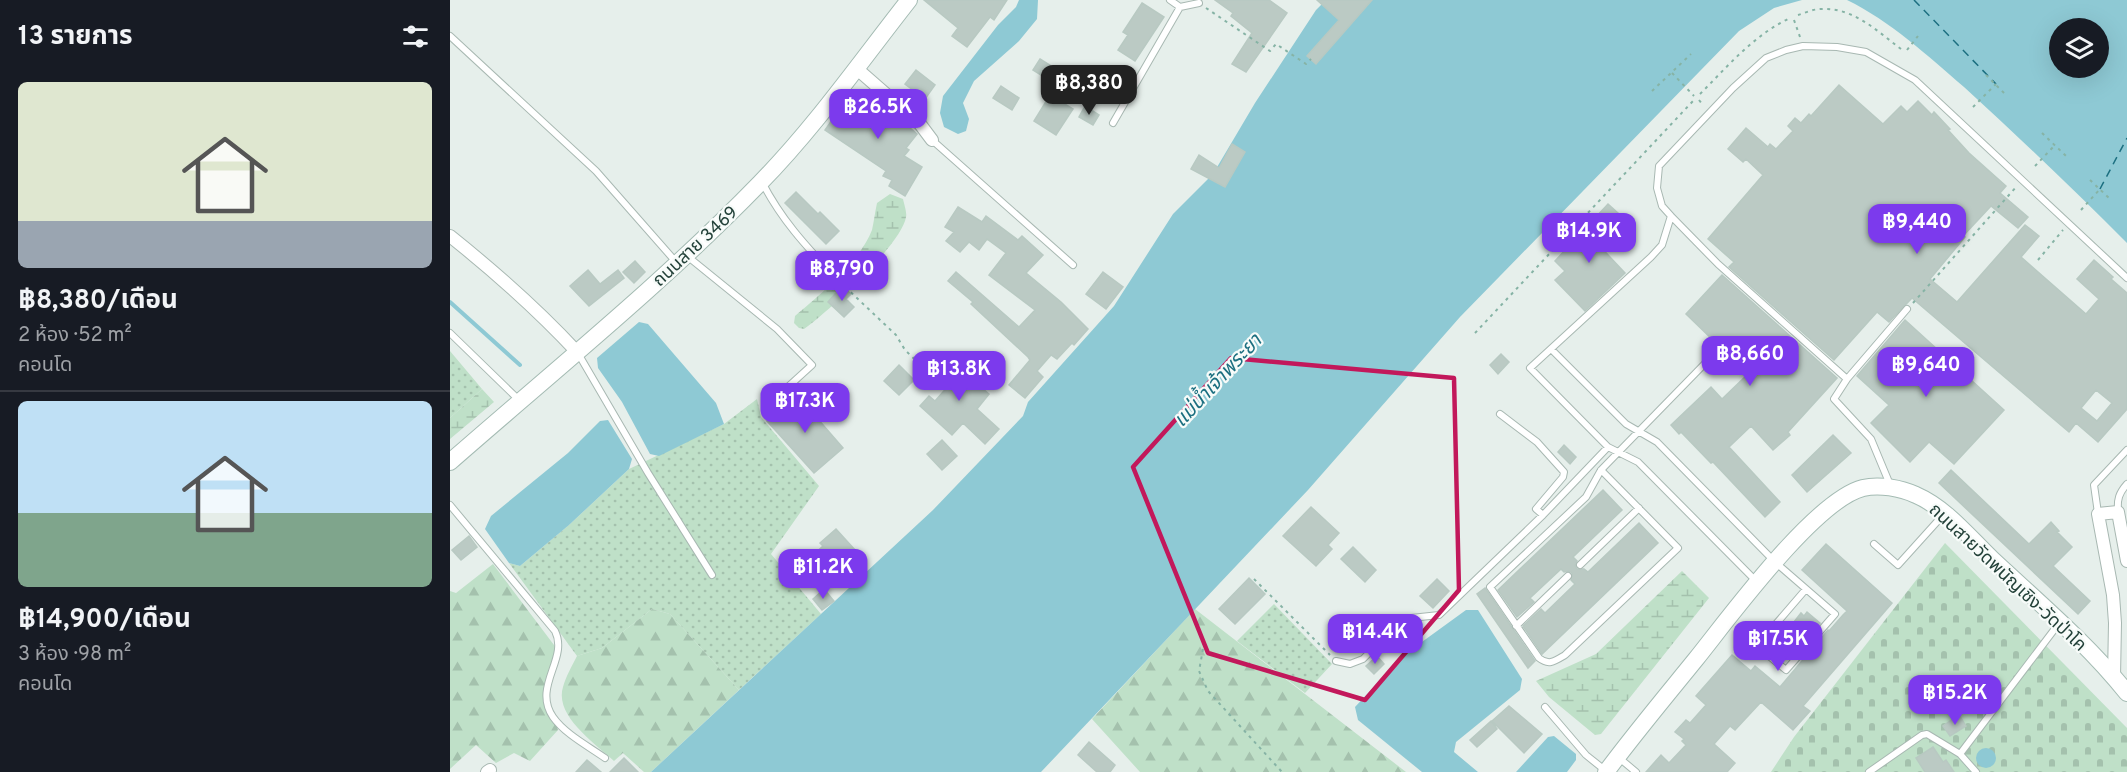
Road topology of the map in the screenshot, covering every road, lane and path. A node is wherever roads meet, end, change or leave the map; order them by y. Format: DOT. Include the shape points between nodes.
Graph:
graph roads {
  1 [pos="909,0"];
  2 [pos="1170,0"];
  3 [pos="1199,3"];
  4 [pos="1180,7"];
  5 [pos="1798,15"];
  6 [pos="1788,19"];
  7 [pos="1794,20"];
  8 [pos="450,36"];
  9 [pos="1918,36"];
  10 [pos="1803,46"];
  11 [pos="1901,49"];
  12 [pos="1907,50"];
  13 [pos="1691,54"];
  14 [pos="1311,59"];
  15 [pos="856,68"];
  16 [pos="1672,73"];
  17 [pos="1986,75"];
  18 [pos="1996,84"];
  19 [pos="1652,91"];
  20 [pos="1700,94"];
  21 [pos="2005,94"];
  22 [pos="1694,96"];
  23 [pos="1693,101"];
  24 [pos="1973,107"];
  25 [pos="1113,123"];
  26 [pos="2042,133"];
  27 [pos="932,140"];
  28 [pos="2055,145"];
  29 [pos="2066,156"];
  30 [pos="2035,166"];
  31 [pos="2022,180"];
  32 [pos="2090,180"];
  33 [pos="761,182"];
  34 [pos="2100,189"];
  35 [pos="2110,199"];
  36 [pos="2081,210"];
  37 [pos="1671,216"];
  38 [pos="2068,224"];
  39 [pos="450,236"];
  40 [pos="682,260"];
  41 [pos="2038,260"];
  42 [pos="1073,265"];
  43 [pos="833,275"];
  44 [pos="2127,278"];
  45 [pos="1907,309"];
  46 [pos="450,333"];
  47 [pos="1474,333"];
  48 [pos="1721,347"];
  49 [pos="1551,349"];
  50 [pos="577,351"];
  51 [pos="934,378"];
  52 [pos="1847,379"];
  53 [pos="520,401"];
  54 [pos="768,405"];
  55 [pos="1500,414"];
  56 [pos="1639,432"];
  57 [pos="1608,447"];
  58 [pos="2127,450"];
  59 [pos="1619,452"];
  60 [pos="450,462"];
  61 [pos="1601,470"];
  62 [pos="2127,484"];
  63 [pos="1891,487"];
  64 [pos="450,505"];
  65 [pos="1639,508"];
  66 [pos="2118,512"];
  67 [pos="1944,514"];
  68 [pos="2098,514"];
  69 [pos="1543,515"];
  70 [pos="1874,544"];
  71 [pos="2127,561"];
  72 [pos="1775,562"];
  73 [pos="1580,565"];
  74 [pos="712,575"];
  75 [pos="1568,576"];
  76 [pos="1254,579"];
  77 [pos="1758,582"];
  78 [pos="1806,589"];
  79 [pos="2060,622"];
  80 [pos="1516,626"];
  81 [pos="1203,649"];
  82 [pos="1336,661"];
  83 [pos="2114,677"];
  84 [pos="2127,693"];
  85 [pos="1545,707"];
  86 [pos="1960,754"];
  87 [pos="1617,757"];
  88 [pos="605,758"];
  89 [pos="1282,772"];
  90 [pos="1606,772"];
  91 [pos="1635,772"];
  92 [pos="1869,772"];
  93 [pos="1976,772"];
  1 -- 15 [label="main road, ถนนสาย 3469"];
  2 -- 4 [label="lane"];
  3 -- 4 [label="lane"];
  3 -- 14 [label="path" via="1270,51 1276,44 1306,64"];
  4 -- 25 [label="lane"];
  5 -- 11 [label="path" via="1819,9 1842,11 1864,21"];
  6 -- 20 [label="path" via="1751,44"];
  7 -- 10 [label="path"];
  8 -- 40 [label="lane" via="596,171"];
  9 -- 12 [label="path"];
  10 -- 31 [label="lane" via="1837,46 1866,52 1894,67 1915,80"];
  10 -- 37 [label="lane" via="1766,58 1659,166 1656,188 1662,206"];
  13 -- 16 [label="path"];
  15 -- 27 [label="street" via="920,124"];
  15 -- 33 [label="main road, ถนนสาย 3469"];
  16 -- 19 [label="path"];
  16 -- 22 [label="path"];
  17 -- 18 [label="path"];
  18 -- 21 [label="path"];
  18 -- 24 [label="path"];
  23 -- 47 [label="path"];
  26 -- 28 [label="path"];
  27 -- 42 [label="lane"];
  28 -- 29 [label="path"];
  28 -- 30 [label="path"];
  31 -- 38 [label="lane"];
  31 -- 45 [label="path"];
  32 -- 34 [label="path"];
  33 -- 40 [label="main road, ถนนสาย 3469"];
  33 -- 43 [label="lane" via="792,230"];
  34 -- 35 [label="path"];
  34 -- 36 [label="path"];
  37 -- 49 [label="lane" via="1662,244 1651,257"];
  37 -- 52 [label="lane" via="1761,305"];
  38 -- 41 [label="path"];
  38 -- 44 [label="lane"];
  39 -- 50 [label="street" via="512,287"];
  40 -- 50 [label="main road, ถนนสาย 3469"];
  40 -- 54 [label="lane" via="777,329 812,365"];
  43 -- 51 [label="path"];
  45 -- 52 [label="lane"];
  46 -- 53 [label="lane"];
  48 -- 56 [label="lane"];
  49 -- 56 [label="lane" via="1626,424"];
  49 -- 57 [label="lane" via="1530,368"];
  50 -- 53 [label="main road, ถนนสาย 3469"];
  50 -- 74 [label="lane"];
  52 -- 63 [label="lane" via="1834,399 1871,439"];
  53 -- 60 [label="main road, ถนนสาย 3469"];
  55 -- 69 [label="lane" via="1537,442 1564,472 1536,509"];
  56 -- 59 [label="lane"];
  56 -- 72 [label="lane" via="1657,442"];
  57 -- 59 [label="lane"];
  57 -- 69 [label="lane"];
  58 -- 68 [label="lane" via="2094,484"];
  59 -- 61 [label="lane"];
  59 -- 77 [label="lane" via="1638,462"];
  61 -- 65 [label="lane"];
  61 -- 80 [label="lane" via="1586,497 1490,587"];
  62 -- 66 [label="lane" via="2119,493"];
  63 -- 67 [label="main road, ถนนสายวัดพนัญเชิง-วัดป่าโค" via="1916,495"];
  63 -- 72 [label="main road, ถนนสายวัดพนัญเชิง-วัดป่าโค" via="1863,488 1841,498 1816,518"];
  64 -- 88 [label="lane" via="555,631 558,645 546,700 564,728"];
  65 -- 73 [label="lane"];
  65 -- 80 [label="lane" via="1678,548 1554,662 1545,663 1539,658"];
  66 -- 68 [label="street"];
  66 -- 71 [label="street"];
  67 -- 70 [label="lane" via="1898,565"];
  67 -- 79 [label="main road, ถนนสายวัดพนัญเชิง-วัดป่าโค"];
  68 -- 83 [label="street" via="2113,595"];
  69 -- 82 [label="lane" via="1439,615 1402,620 1363,659 1350,664"];
  72 -- 77 [label="main road, ถนนสายวัดพนัญเชิง-วัดป่าโค"];
  72 -- 78 [label="lane"];
  75 -- 80 [label="lane"];
  76 -- 82 [label="path"];
  77 -- 87 [label="main road, ถนนสายวัดพนัญเชิง-วัดป่าโค"];
  78 -- 78 [label="lane" via="1834,614 1785,670 1757,646"];
  79 -- 83 [label="main road, ถนนสายวัดพนัญเชิง-วัดป่าโค"];
  79 -- 86 [label="lane"];
  81 -- 89 [label="path" via="1199,672 1208,691"];
  83 -- 84 [label="main road, ถนนสายวัดพนัญเชิง-วัดป่าโค"];
  85 -- 90 [label="lane"];
  86 -- 92 [label="lane" via="1933,736 1922,735"];
  86 -- 93 [label="lane"];
  87 -- 90 [label="main road, ถนนสายวัดพนัญเชิง-วัดป่าโค"];
  87 -- 91 [label="lane"];
}
